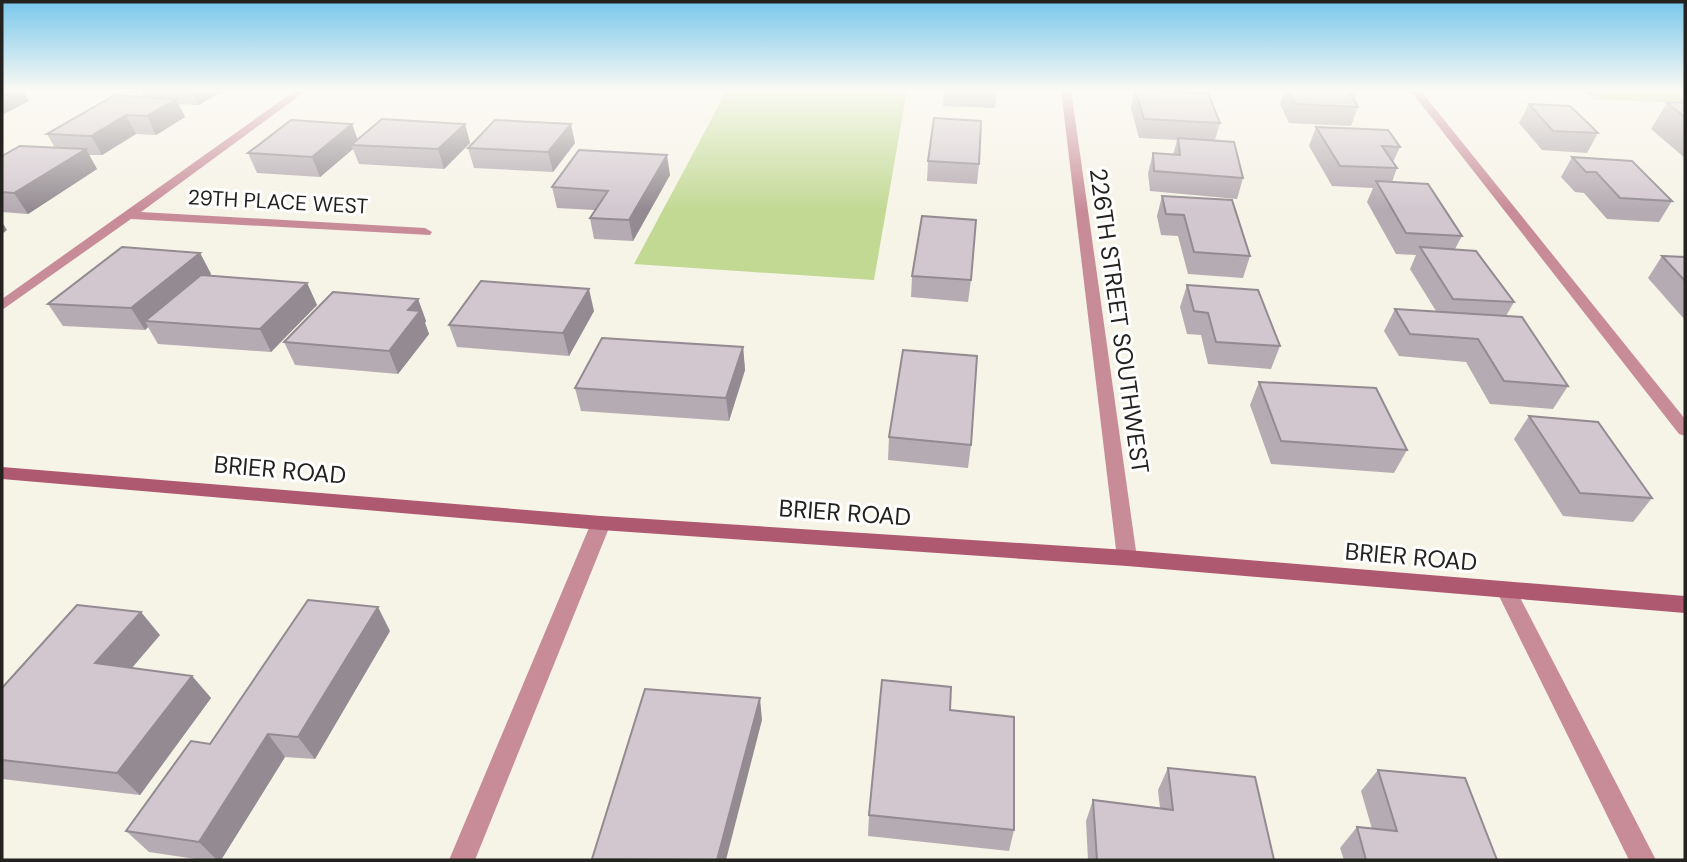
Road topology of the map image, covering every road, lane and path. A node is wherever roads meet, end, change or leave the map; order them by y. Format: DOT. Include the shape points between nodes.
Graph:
graph roads {
  1 [pos="246,130"];
  2 [pos="1071,130"];
  3 [pos="1447,130"];
  4 [pos="128,215"];
  5 [pos="425,232"];
  6 [pos="2,306"];
  7 [pos="1685,430"];
  8 [pos="2,473"];
  9 [pos="601,523"];
  10 [pos="1127,558"];
  11 [pos="1507,592"];
  12 [pos="1685,605"];
  13 [pos="463,860"];
  14 [pos="1643,860"];
  1 -- 4 [label="street"];
  2 -- 10 [label="street, 226TH STREET SOUTHWEST"];
  3 -- 7 [label="street"];
  4 -- 5 [label="street, 29TH PLACE WEST"];
  4 -- 6 [label="street"];
  8 -- 9 [label="main road, BRIER ROAD"];
  9 -- 10 [label="main road, BRIER ROAD"];
  9 -- 13 [label="street"];
  10 -- 11 [label="main road, BRIER ROAD"];
  11 -- 12 [label="main road, BRIER ROAD"];
  11 -- 14 [label="street"];
}
